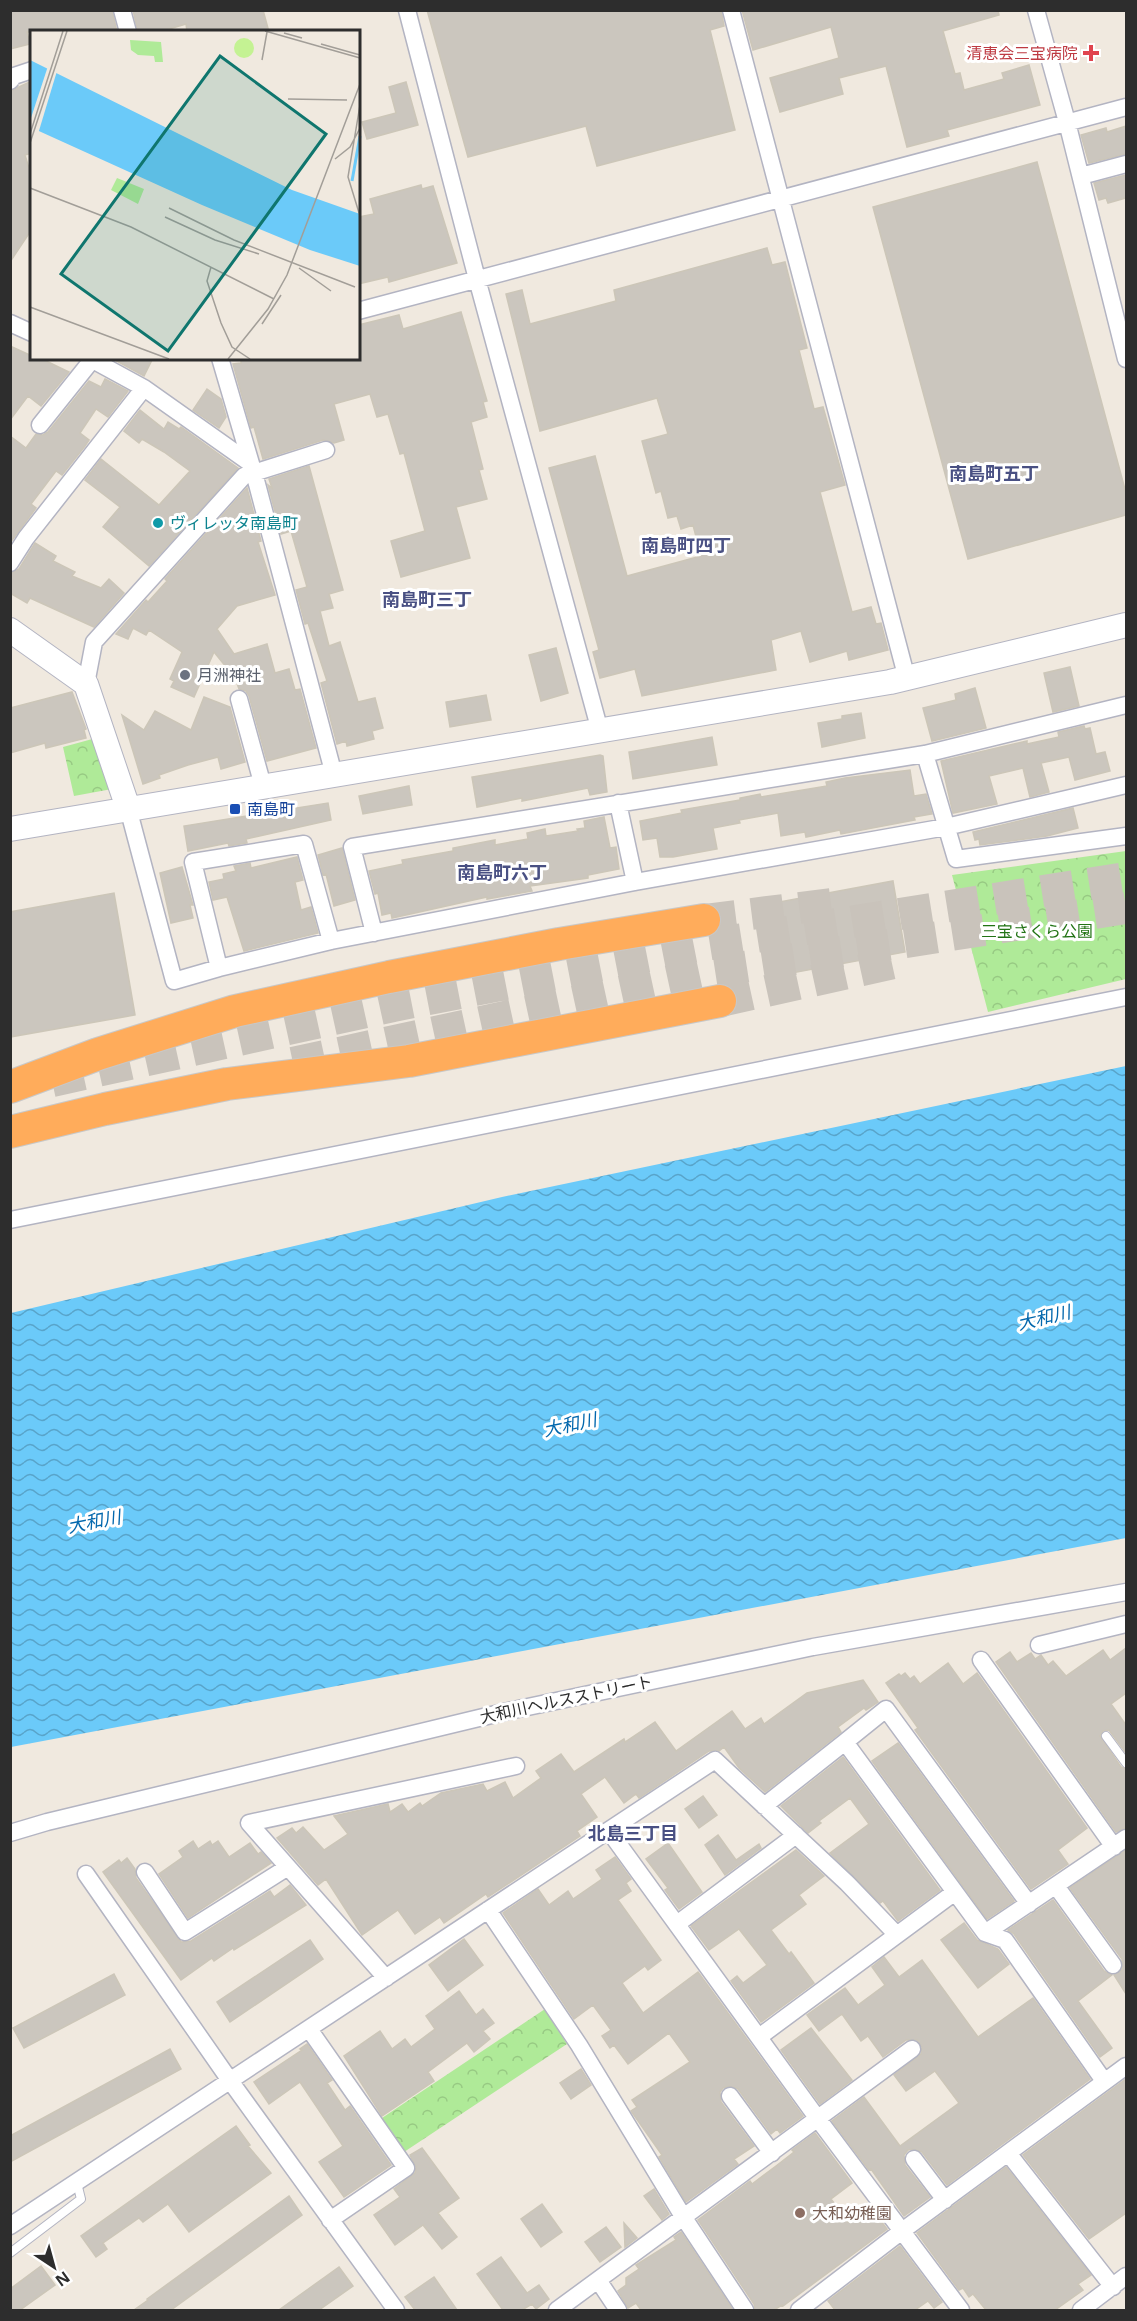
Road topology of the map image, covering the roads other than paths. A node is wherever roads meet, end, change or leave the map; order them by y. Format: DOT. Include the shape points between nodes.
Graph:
graph roads {
  1 [pos="123,10"];
  2 [pos="407,10"];
  3 [pos="731,10"];
  4 [pos="1036,10"];
  5 [pos="128,30"];
  6 [pos="30,71"];
  7 [pos="10,81"];
  8 [pos="1126,107"];
  9 [pos="1067,122"];
  10 [pos="1126,164"];
  11 [pos="1081,176"];
  12 [pos="782,200"];
  13 [pos="477,279"];
  14 [pos="360,310"];
  15 [pos="10,323"];
  16 [pos="30,332"];
  17 [pos="1126,359"];
  18 [pos="89,360"];
  19 [pos="92,360"];
  20 [pos="221,360"];
  21 [pos="144,388"];
  22 [pos="39,424"];
  23 [pos="326,450"];
  24 [pos="251,467"];
  25 [pos="10,563"];
  26 [pos="1126,625"];
  27 [pos="10,630"];
  28 [pos="907,678"];
  29 [pos="86,684"];
  30 [pos="239,699"];
  31 [pos="1126,705"];
  32 [pos="600,731"];
  33 [pos="925,754"];
  34 [pos="334,776"];
  35 [pos="1126,785"];
  36 [pos="263,786"];
  37 [pos="618,803"];
  38 [pos="128,808"];
  39 [pos="946,827"];
  40 [pos="10,829"];
  41 [pos="1126,836"];
  42 [pos="635,882"];
  43 [pos="704,920"];
  44 [pos="374,933"];
  45 [pos="331,941"];
  46 [pos="219,968"];
  47 [pos="1126,997"];
  48 [pos="720,1000"];
  49 [pos="10,1087"];
  50 [pos="10,1132"];
  51 [pos="10,1220"];
  52 [pos="1126,1592"];
  53 [pos="1126,1624"];
  54 [pos="1039,1645"];
  55 [pos="981,1660"];
  56 [pos="1106,1736"];
  57 [pos="845,1742"];
  58 [pos="1126,1763"];
  59 [pos="516,1766"];
  60 [pos="764,1806"];
  61 [pos="609,1831"];
  62 [pos="10,1833"];
  63 [pos="796,1835"];
  64 [pos="1120,1843"];
  65 [pos="288,1867"];
  66 [pos="145,1872"];
  67 [pos="86,1874"];
  68 [pos="1056,1886"];
  69 [pos="955,1892"];
  70 [pos="1029,1904"];
  71 [pos="488,1910"];
  72 [pos="677,1924"];
  73 [pos="985,1933"];
  74 [pos="897,1935"];
  75 [pos="1113,1965"];
  76 [pos="386,1978"];
  77 [pos="309,2029"];
  78 [pos="759,2037"];
  79 [pos="912,2049"];
  80 [pos="1126,2066"];
  81 [pos="1104,2081"];
  82 [pos="231,2082"];
  83 [pos="730,2096"];
  84 [pos="818,2119"];
  85 [pos="772,2153"];
  86 [pos="1008,2153"];
  87 [pos="914,2158"];
  88 [pos="77,2183"];
  89 [pos="945,2200"];
  90 [pos="684,2218"];
  91 [pos="330,2220"];
  92 [pos="10,2226"];
  93 [pos="902,2231"];
  94 [pos="10,2253"];
  95 [pos="1126,2276"];
  96 [pos="598,2280"];
  97 [pos="1113,2287"];
  98 [pos="821,2304"];
  99 [pos="396,2310"];
  100 [pos="557,2310"];
  101 [pos="618,2310"];
  102 [pos="745,2310"];
  103 [pos="799,2310"];
  104 [pos="961,2310"];
  105 [pos="1081,2310"];
  1 -- 5 [label="street"];
  2 -- 13 [label="street"];
  3 -- 12 [label="street"];
  4 -- 9 [label="street"];
  6 -- 7 [label="street"];
  8 -- 9 [label="street"];
  9 -- 11 [label="street"];
  9 -- 12 [label="street"];
  10 -- 11 [label="street"];
  11 -- 17 [label="street"];
  12 -- 13 [label="street"];
  12 -- 28 [label="street"];
  13 -- 14 [label="street"];
  13 -- 32 [label="street"];
  15 -- 16 [label="street"];
  18 -- 22 [label="street"];
  19 -- 21 [label="street"];
  20 -- 24 [label="street"];
  21 -- 24 [label="street"];
  21 -- 25 [label="street"];
  23 -- 24 [label="street"];
  24 -- 29 [label="street" via="94,642"];
  24 -- 34 [label="street"];
  26 -- 28 [label="street"];
  27 -- 29 [label="street"];
  28 -- 32 [label="street"];
  29 -- 38 [label="street"];
  30 -- 36 [label="street"];
  31 -- 33 [label="street"];
  32 -- 34 [label="street"];
  33 -- 37 [label="street"];
  33 -- 39 [label="street"];
  34 -- 36 [label="street"];
  35 -- 39 [label="street"];
  36 -- 38 [label="street"];
  37 -- 42 [label="street"];
  37 -- 44 [label="street" via="352,847"];
  38 -- 40 [label="street"];
  38 -- 46 [label="street" via="174,981"];
  39 -- 41 [label="street" via="956,859"];
  39 -- 42 [label="street"];
  42 -- 44 [label="street"];
  43 -- 49 [label="highway" via="559,944 235,1011 98,1054"];
  44 -- 45 [label="street"];
  45 -- 46 [label="street"];
  45 -- 46 [label="street" via="304,844 193,862"];
  47 -- 51 [label="street"];
  48 -- 50 [label="highway" via="409,1061 227,1084"];
  52 -- 62 [label="street, 大和川ヘルスストリート" via="813,1647 504,1712"];
  53 -- 54 [label="street"];
  55 -- 64 [label="street"];
  56 -- 58 [label="lane"];
  57 -- 60 [label="street"];
  57 -- 69 [label="street"];
  57 -- 70 [label="street" via="886,1709"];
  59 -- 65 [label="street" via="249,1822"];
  60 -- 61 [label="street" via="715,1760"];
  60 -- 63 [label="street"];
  61 -- 71 [label="street"];
  61 -- 72 [label="street"];
  63 -- 72 [label="street"];
  63 -- 74 [label="street"];
  64 -- 68 [label="street"];
  65 -- 66 [label="street" via="185,1932"];
  65 -- 76 [label="street"];
  67 -- 82 [label="street"];
  68 -- 70 [label="street"];
  68 -- 75 [label="street"];
  69 -- 73 [label="street"];
  69 -- 74 [label="street"];
  70 -- 73 [label="street"];
  71 -- 76 [label="street"];
  71 -- 90 [label="street" via="579,2044"];
  72 -- 78 [label="street"];
  73 -- 81 [label="street" via="1005,1940"];
  74 -- 78 [label="street"];
  76 -- 77 [label="street"];
  77 -- 82 [label="street"];
  77 -- 91 [label="street" via="406,2168"];
  78 -- 84 [label="street"];
  79 -- 84 [label="street"];
  80 -- 81 [label="street"];
  81 -- 86 [label="street"];
  82 -- 88 [label="street"];
  82 -- 91 [label="street"];
  83 -- 85 [label="street"];
  84 -- 85 [label="street"];
  84 -- 93 [label="street"];
  85 -- 90 [label="street"];
  86 -- 89 [label="street"];
  86 -- 97 [label="street"];
  87 -- 89 [label="street"];
  88 -- 92 [label="street"];
  88 -- 94 [label="lane" via="81,2199"];
  89 -- 93 [label="street"];
  90 -- 96 [label="street"];
  90 -- 102 [label="street"];
  91 -- 99 [label="street"];
  93 -- 98 [label="street"];
  93 -- 104 [label="street"];
  95 -- 97 [label="street"];
  96 -- 100 [label="street"];
  96 -- 101 [label="street"];
  97 -- 105 [label="street"];
  98 -- 103 [label="street"];
}
